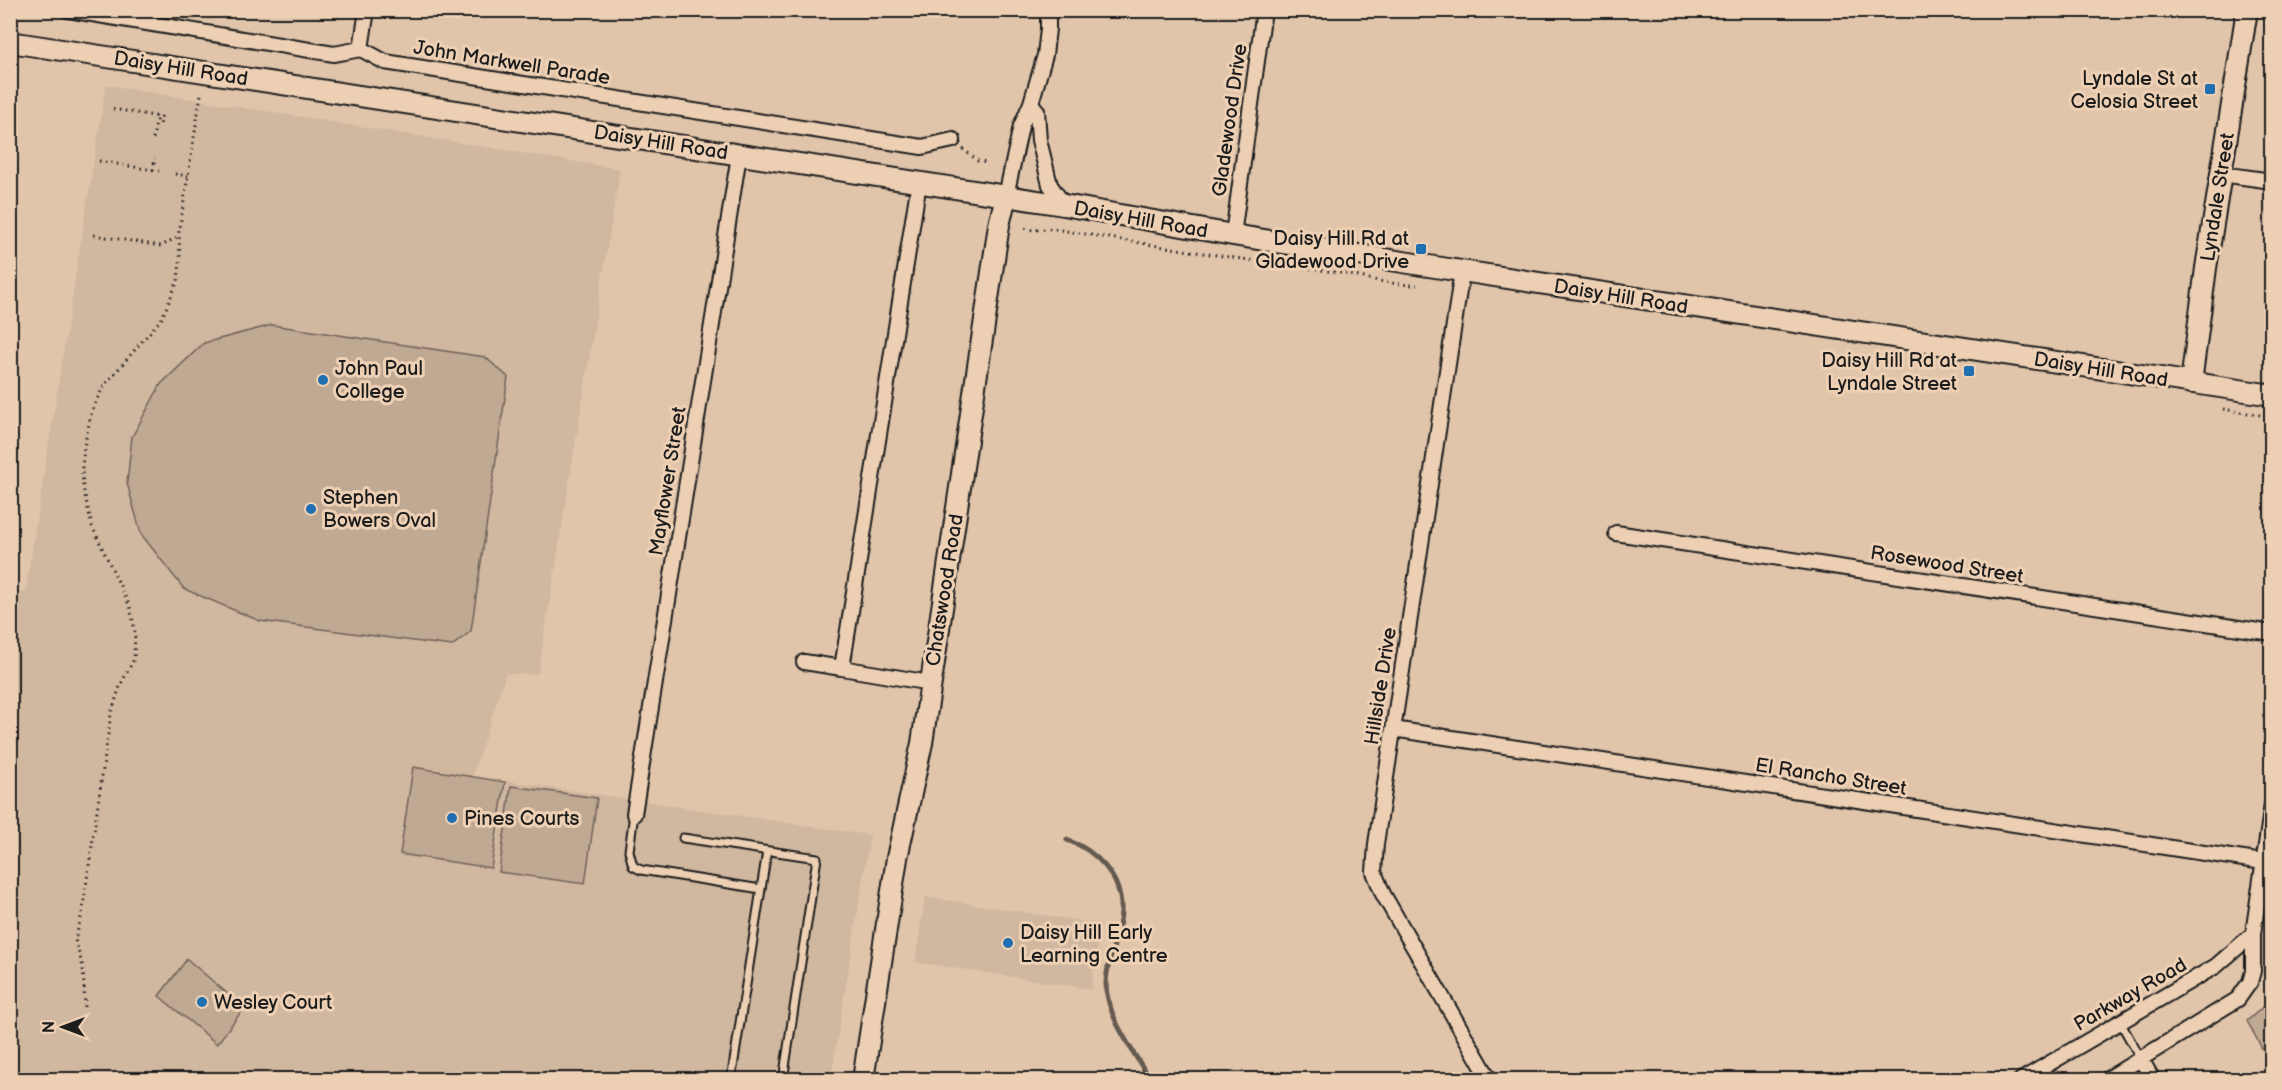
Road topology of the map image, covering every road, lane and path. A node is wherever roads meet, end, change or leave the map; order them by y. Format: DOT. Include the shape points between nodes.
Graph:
graph roads {
  1 [pos="68,10"];
  2 [pos="367,10"];
  3 [pos="1048,10"];
  4 [pos="1264,10"];
  5 [pos="2247,10"];
  6 [pos="10,42"];
  7 [pos="361,49"];
  8 [pos="201,94"];
  9 [pos="1031,103"];
  10 [pos="113,110"];
  11 [pos="157,117"];
  12 [pos="160,128"];
  13 [pos="153,139"];
  14 [pos="953,140"];
  15 [pos="739,154"];
  16 [pos="155,158"];
  17 [pos="99,161"];
  18 [pos="986,164"];
  19 [pos="153,170"];
  20 [pos="159,171"];
  21 [pos="175,174"];
  22 [pos="2221,174"];
  23 [pos="188,176"];
  24 [pos="2271,181"];
  25 [pos="919,182"];
  26 [pos="1006,196"];
  27 [pos="1064,205"];
  28 [pos="1024,228"];
  29 [pos="94,234"];
  30 [pos="1233,235"];
  31 [pos="179,236"];
  32 [pos="1462,271"];
  33 [pos="1417,285"];
  34 [pos="2191,383"];
  35 [pos="2271,395"];
  36 [pos="2223,409"];
  37 [pos="2271,417"];
  38 [pos="1616,533"];
  39 [pos="2271,633"];
  40 [pos="804,662"];
  41 [pos="842,669"];
  42 [pos="930,683"];
  43 [pos="1393,729"];
  44 [pos="2271,804"];
  45 [pos="634,814"];
  46 [pos="683,838"];
  47 [pos="767,851"];
  48 [pos="2263,862"];
  49 [pos="761,889"];
  50 [pos="2253,934"];
  51 [pos="85,1007"];
  52 [pos="2120,1022"];
  53 [pos="2141,1059"];
  54 [pos="731,1080"];
  55 [pos="783,1080"];
  56 [pos="863,1080"];
  57 [pos="1490,1080"];
  58 [pos="2021,1080"];
  59 [pos="2106,1080"];
  60 [pos="2152,1080"];
  1 -- 7 [label="street" via="334,54"];
  2 -- 7 [label="street"];
  3 -- 9 [label="street, Chatswood Road" via="1045,55"];
  4 -- 30 [label="street, Gladewood Drive"];
  5 -- 22 [label="main road, Lyndale Street"];
  6 -- 15 [label="main road, Daisy Hill Road"];
  7 -- 14 [label="street, John Markwell Parade" via="385,62 922,147"];
  8 -- 23 [label="path"];
  9 -- 26 [label="street, Chatswood Road" via="1021,126"];
  9 -- 27 [label="street" via="1037,111 1039,140 1050,185"];
  10 -- 11 [label="path"];
  11 -- 12 [label="path" via="162,117"];
  11 -- 13 [label="path"];
  14 -- 18 [label="path"];
  15 -- 25 [label="main road, Daisy Hill Road"];
  15 -- 45 [label="street, Mayflower Street"];
  16 -- 19 [label="path"];
  17 -- 19 [label="path"];
  19 -- 20 [label="path"];
  21 -- 23 [label="path"];
  22 -- 24 [label="street"];
  22 -- 34 [label="main road, Lyndale Street"];
  23 -- 31 [label="path"];
  25 -- 26 [label="main road, Daisy Hill Road"];
  25 -- 41 [label="street"];
  26 -- 27 [label="main road, Daisy Hill Road"];
  26 -- 42 [label="main road, Chatswood Road"];
  27 -- 30 [label="main road, Daisy Hill Road"];
  28 -- 33 [label="path" via="1055,229"];
  29 -- 31 [label="path" via="162,246"];
  30 -- 32 [label="main road, Daisy Hill Road"];
  31 -- 51 [label="path" via="178,280 171,300 162,318 104,387 92,410 84,447 83,487 92,526 130,607 135,631 134,659 111,714 75,940 83,967"];
  32 -- 34 [label="main road, Daisy Hill Road"];
  32 -- 43 [label="street, Hillside Drive"];
  34 -- 35 [label="main road, Daisy Hill Road"];
  36 -- 37 [label="path"];
  38 -- 39 [label="street, Rosewood Street"];
  40 -- 41 [label="street"];
  41 -- 42 [label="street"];
  42 -- 56 [label="main road, Chatswood Road" via="922,743 897,858"];
  43 -- 48 [label="street, El Rancho Street"];
  43 -- 57 [label="street, Hillside Drive" via="1374,872"];
  44 -- 48 [label="street"];
  45 -- 49 [label="lane" via="629,851 633,866"];
  46 -- 47 [label="lane"];
  47 -- 49 [label="lane"];
  47 -- 55 [label="lane" via="817,858"];
  48 -- 50 [label="street"];
  49 -- 54 [label="lane"];
  50 -- 52 [label="street, Parkway Road" via="2216,966"];
  50 -- 53 [label="street" via="2253,971 2238,999"];
  52 -- 53 [label="lane"];
  52 -- 58 [label="street, Parkway Road"];
  53 -- 59 [label="street"];
  53 -- 60 [label="street"];
}
